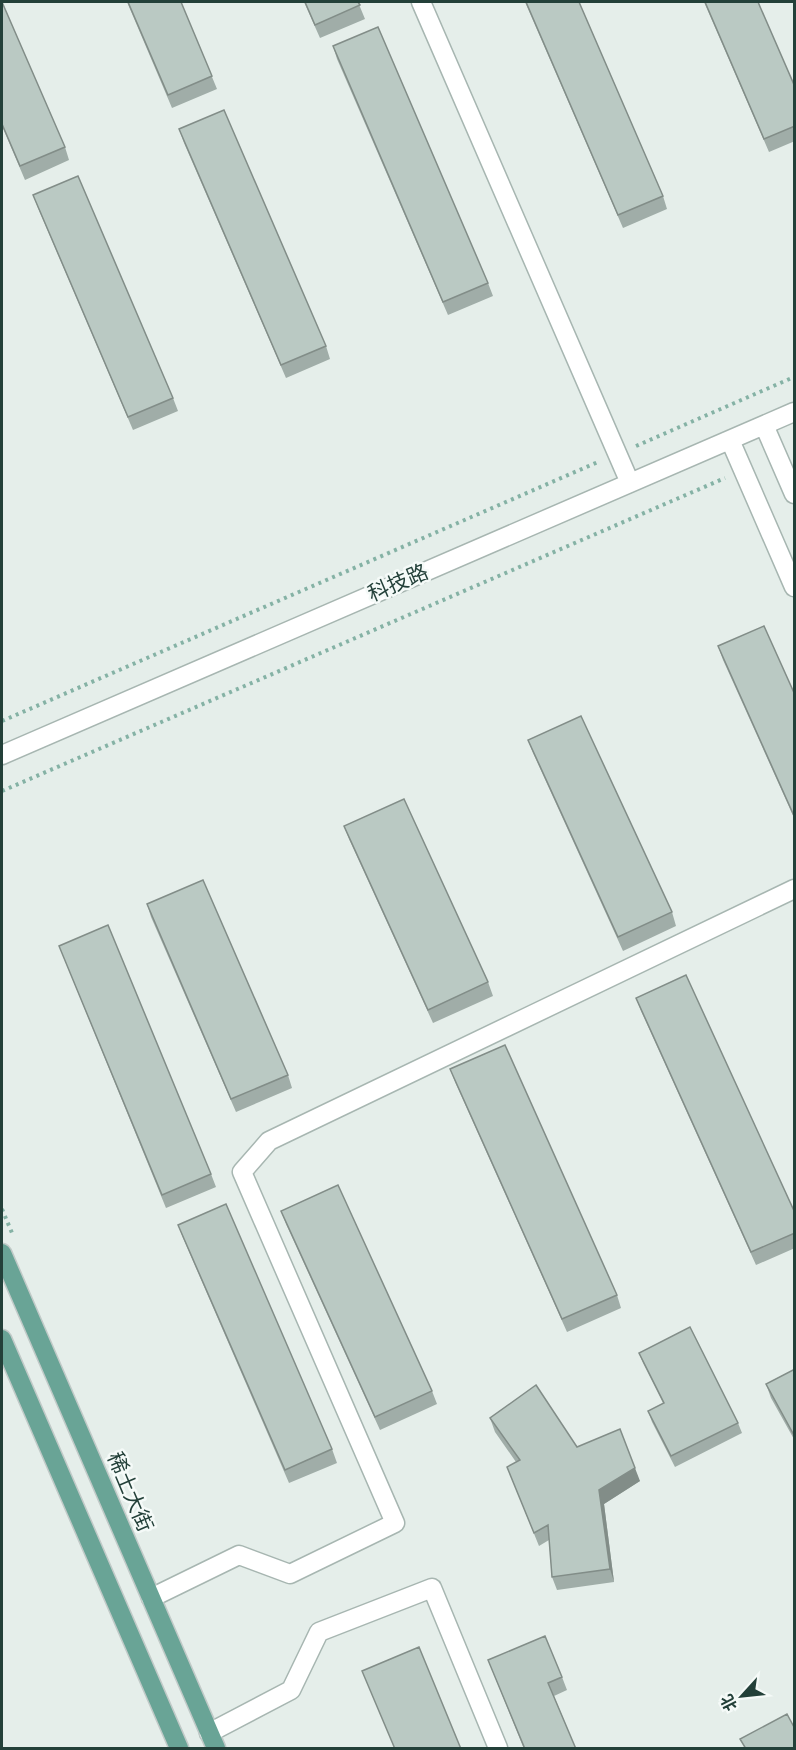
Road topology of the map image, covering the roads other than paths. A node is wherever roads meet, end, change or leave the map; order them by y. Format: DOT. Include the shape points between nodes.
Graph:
graph roads {
  1 [pos="421,2"];
  2 [pos="795,412"];
  3 [pos="764,425"];
  4 [pos="730,440"];
  5 [pos="630,483"];
  6 [pos="795,494"];
  7 [pos="794,582"];
  8 [pos="2,755"];
  9 [pos="795,889"];
  10 [pos="2,1253"];
  11 [pos="2,1340"];
  12 [pos="151,1598"];
  13 [pos="213,1741"];
  14 [pos="179,1749"];
  15 [pos="498,1749"];
  1 -- 5 [label="street"];
  2 -- 3 [label="street, 科技路"];
  3 -- 4 [label="street, 科技路"];
  3 -- 6 [label="street"];
  4 -- 5 [label="street, 科技路"];
  4 -- 7 [label="street"];
  5 -- 8 [label="street, 科技路"];
  9 -- 12 [label="street" via="269,1141 242,1172 395,1523 290,1574 239,1555"];
  10 -- 12 [label="main road, 稀土大街"];
  11 -- 14 [label="main road"];
  12 -- 13 [label="main road, 稀土大街"];
  13 -- 15 [label="street" via="291,1690 319,1632 432,1587"];
}
